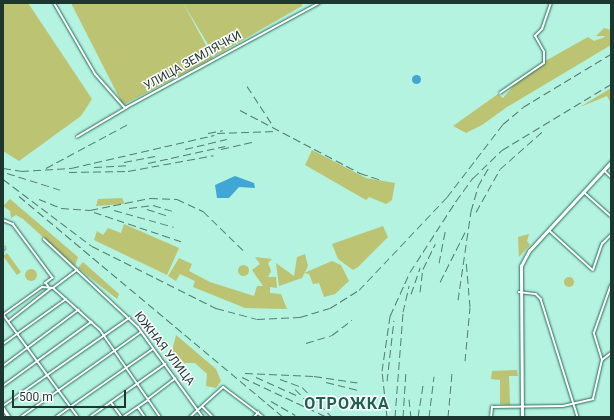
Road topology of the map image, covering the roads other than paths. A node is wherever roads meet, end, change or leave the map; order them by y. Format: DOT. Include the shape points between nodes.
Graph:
graph roads {
  1 [pos="54,3"];
  2 [pos="319,3"];
  3 [pos="550,3"];
  4 [pos="500,94"];
  5 [pos="127,108"];
  6 [pos="77,137"];
  7 [pos="611,162"];
  8 [pos="604,170"];
  9 [pos="611,177"];
  10 [pos="584,192"];
  11 [pos="611,216"];
  12 [pos="3,220"];
  13 [pos="549,230"];
  14 [pos="611,236"];
  15 [pos="44,239"];
  16 [pos="77,270"];
  17 [pos="46,283"];
  18 [pos="611,285"];
  19 [pos="42,287"];
  20 [pos="51,288"];
  21 [pos="519,292"];
  22 [pos="66,299"];
  23 [pos="78,310"];
  24 [pos="3,314"];
  25 [pos="130,318"];
  26 [pos="9,321"];
  27 [pos="91,322"];
  28 [pos="141,332"];
  29 [pos="19,335"];
  30 [pos="104,336"];
  31 [pos="3,344"];
  32 [pos="29,348"];
  33 [pos="153,348"];
  34 [pos="115,352"];
  35 [pos="611,353"];
  36 [pos="602,360"];
  37 [pos="38,361"];
  38 [pos="165,364"];
  39 [pos="3,366"];
  40 [pos="126,368"];
  41 [pos="48,375"];
  42 [pos="176,379"];
  43 [pos="137,384"];
  44 [pos="3,386"];
  45 [pos="59,391"];
  46 [pos="148,399"];
  47 [pos="111,402"];
  48 [pos="574,405"];
  49 [pos="3,407"];
  50 [pos="70,407"];
  51 [pos="138,407"];
  52 [pos="203,407"];
  53 [pos="522,409"];
  54 [pos="200,410"];
  55 [pos="258,413"];
  56 [pos="10,417"];
  57 [pos="21,417"];
  58 [pos="56,417"];
  59 [pos="78,417"];
  60 [pos="90,417"];
  61 [pos="122,417"];
  62 [pos="145,417"];
  63 [pos="160,417"];
  64 [pos="190,417"];
  65 [pos="204,417"];
  66 [pos="214,417"];
  67 [pos="254,417"];
  68 [pos="263,417"];
  69 [pos="491,417"];
  70 [pos="522,417"];
  71 [pos="578,417"];
  1 -- 5 [label="street" via="94,74 120,105"];
  2 -- 5 [label="street, УЛИЦА ЗЕМЛЯЧКИ"];
  3 -- 4 [label="street" via="542,29 535,36 544,52 544,63"];
  5 -- 6 [label="street, УЛИЦА ЗЕМЛЯЧКИ"];
  7 -- 8 [label="main road"];
  8 -- 9 [label="street"];
  8 -- 10 [label="main road"];
  10 -- 11 [label="street"];
  10 -- 13 [label="main road"];
  12 -- 17 [label="street" via="14,224 53,278"];
  13 -- 14 [label="street" via="593,270 602,244"];
  13 -- 21 [label="main road" via="522,261"];
  15 -- 16 [label="street, ЮЖНАЯ УЛИЦА"];
  16 -- 20 [label="street"];
  16 -- 25 [label="street, ЮЖНАЯ УЛИЦА"];
  17 -- 19 [label="street"];
  17 -- 20 [label="street"];
  18 -- 36 [label="street" via="594,333"];
  19 -- 20 [label="street"];
  19 -- 24 [label="street"];
  20 -- 22 [label="street"];
  20 -- 26 [label="street"];
  21 -- 48 [label="street" via="536,294 541,298"];
  21 -- 53 [label="main road"];
  22 -- 23 [label="street"];
  22 -- 29 [label="street"];
  23 -- 27 [label="street"];
  23 -- 32 [label="street"];
  24 -- 26 [label="street"];
  25 -- 28 [label="street, ЮЖНАЯ УЛИЦА"];
  25 -- 30 [label="street"];
  26 -- 29 [label="street"];
  27 -- 30 [label="street"];
  27 -- 37 [label="street"];
  28 -- 33 [label="street, ЮЖНАЯ УЛИЦА"];
  28 -- 34 [label="street"];
  29 -- 31 [label="street"];
  29 -- 32 [label="street"];
  30 -- 34 [label="street"];
  30 -- 41 [label="street"];
  32 -- 37 [label="street"];
  32 -- 39 [label="street"];
  33 -- 38 [label="street, ЮЖНАЯ УЛИЦА"];
  33 -- 40 [label="street"];
  34 -- 40 [label="street"];
  34 -- 45 [label="street"];
  35 -- 36 [label="street"];
  36 -- 48 [label="street" via="594,399"];
  37 -- 41 [label="street"];
  37 -- 44 [label="street"];
  38 -- 42 [label="street, ЮЖНАЯ УЛИЦА"];
  38 -- 43 [label="street"];
  40 -- 43 [label="street"];
  40 -- 50 [label="street"];
  41 -- 45 [label="street"];
  41 -- 49 [label="street"];
  42 -- 46 [label="street"];
  42 -- 54 [label="street, ЮЖНАЯ УЛИЦА"];
  43 -- 46 [label="street"];
  43 -- 47 [label="street"];
  45 -- 50 [label="street"];
  45 -- 57 [label="street"];
  46 -- 51 [label="street"];
  46 -- 63 [label="street"];
  47 -- 60 [label="street"];
  47 -- 61 [label="street"];
  48 -- 53 [label="street"];
  48 -- 71 [label="street"];
  49 -- 56 [label="main road"];
  50 -- 58 [label="street"];
  50 -- 59 [label="street"];
  51 -- 61 [label="street"];
  51 -- 62 [label="street"];
  52 -- 54 [label="street"];
  52 -- 55 [label="street" via="223,387"];
  52 -- 66 [label="street"];
  53 -- 69 [label="street" via="492,407"];
  53 -- 70 [label="main road"];
  54 -- 64 [label="street"];
  54 -- 65 [label="street, ЮЖНАЯ УЛИЦА"];
  55 -- 67 [label="street"];
  55 -- 68 [label="street"];
}
